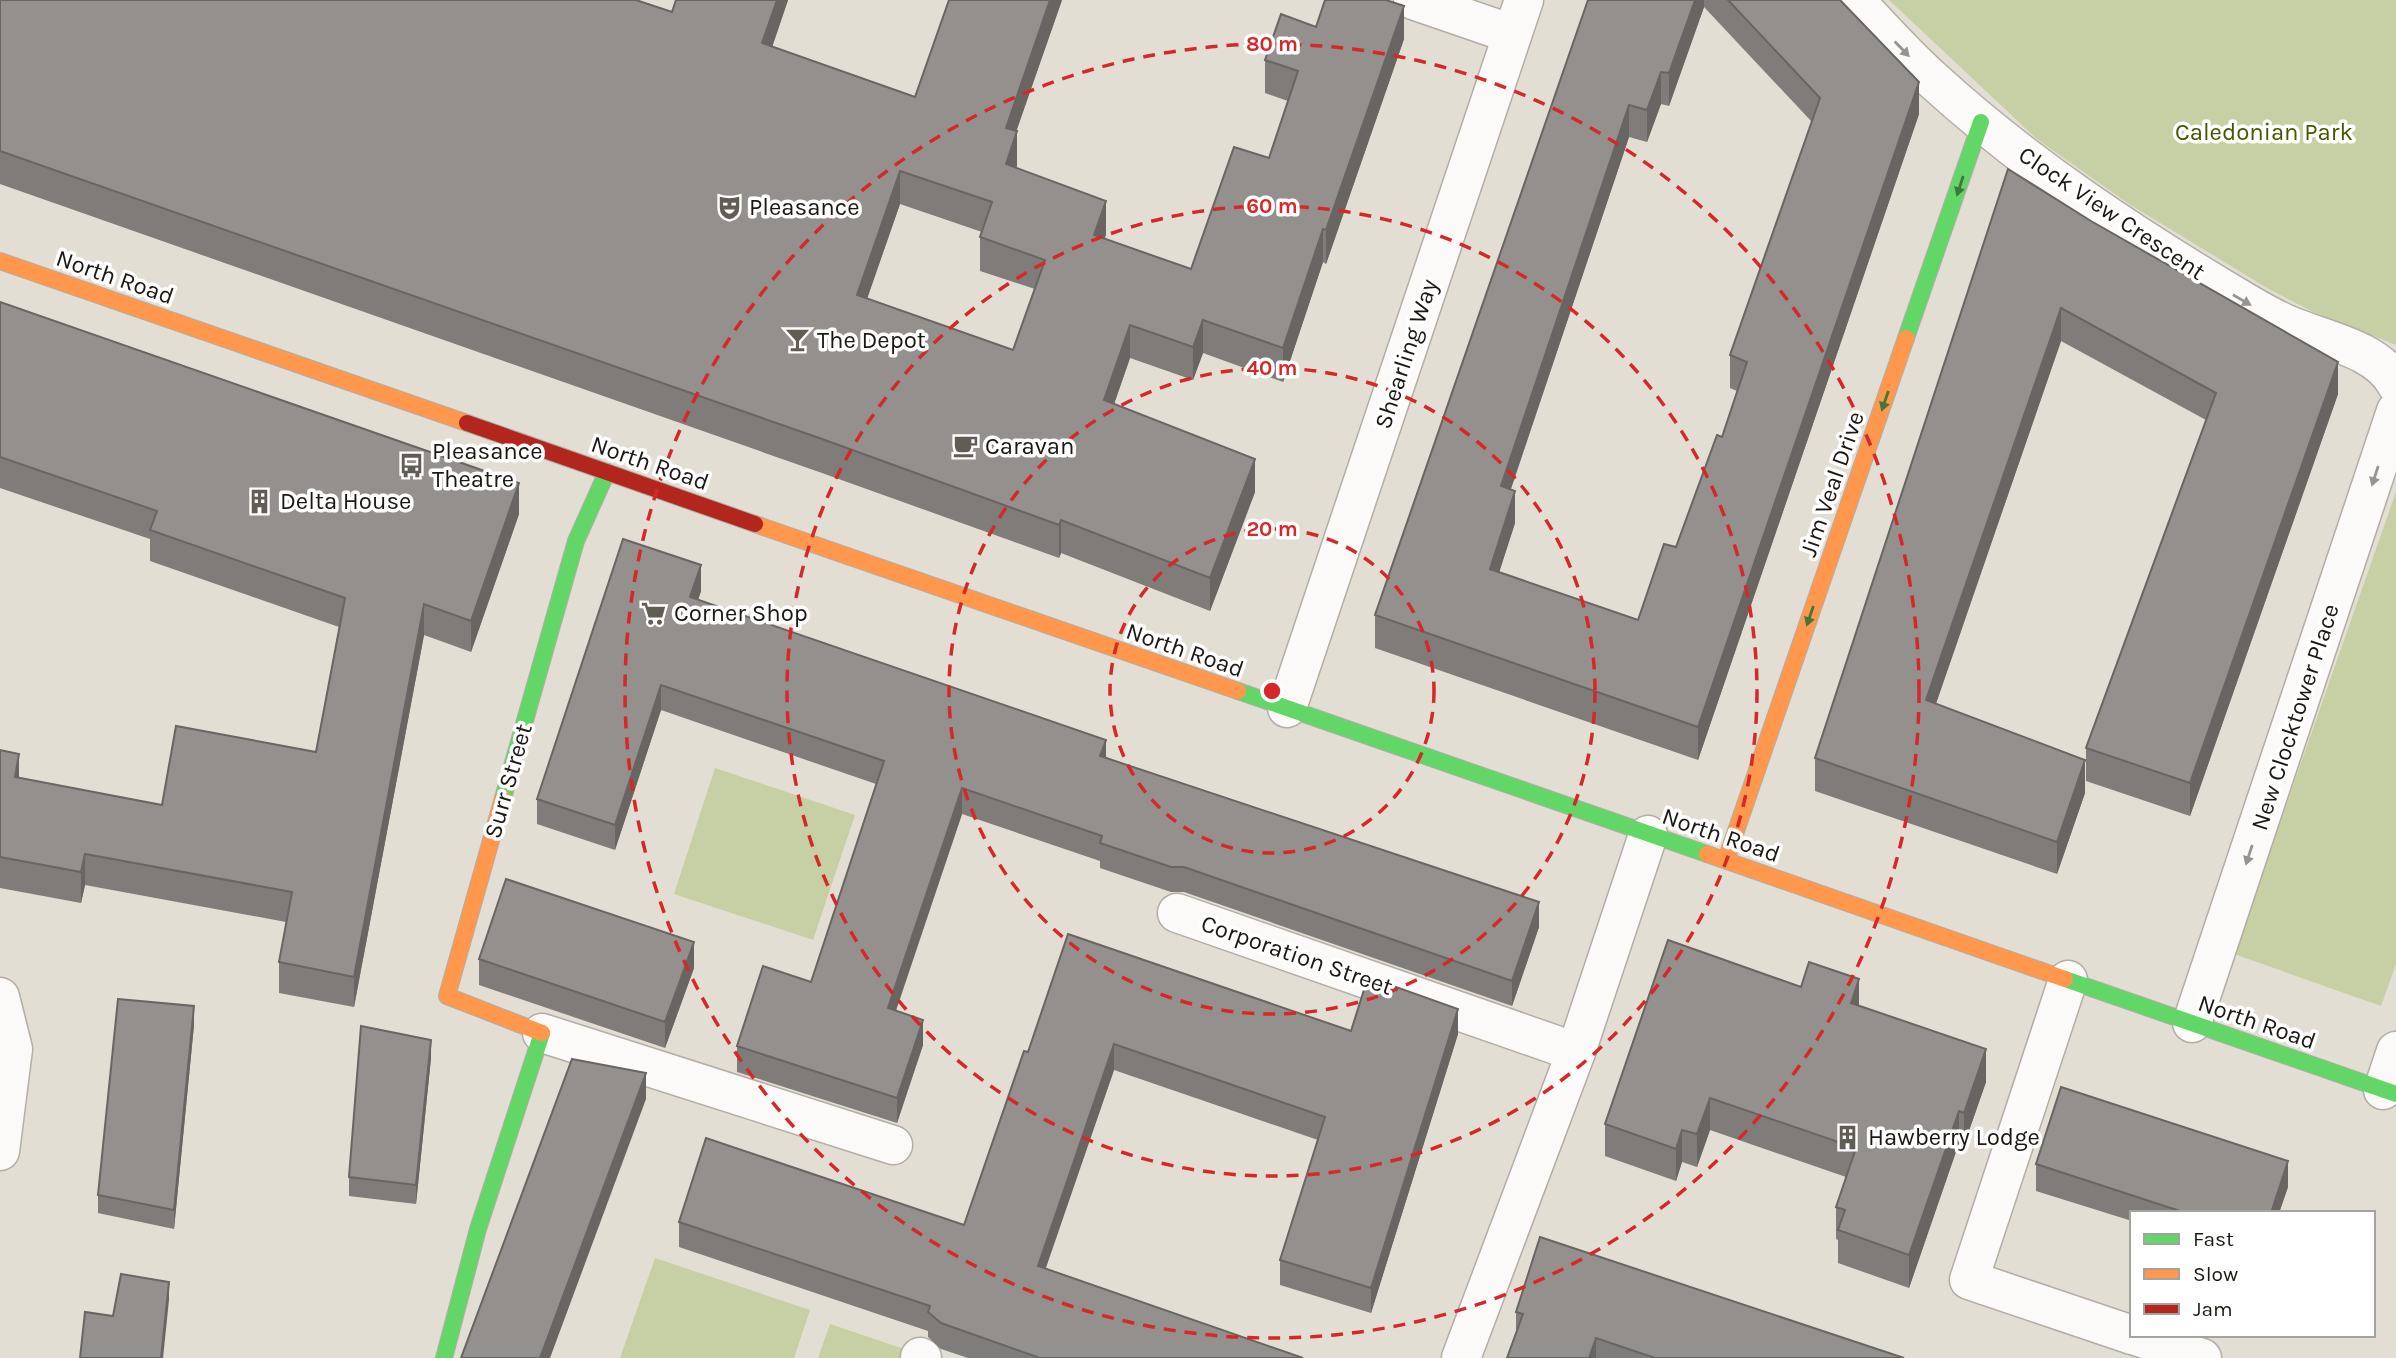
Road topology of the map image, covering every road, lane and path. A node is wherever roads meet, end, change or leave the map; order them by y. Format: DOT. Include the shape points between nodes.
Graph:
graph roads {
  1 [pos="1413,0"];
  2 [pos="1855,0"];
  3 [pos="1518,17"];
  4 [pos="1981,121"];
  5 [pos="0,261"];
  6 [pos="2396,384"];
  7 [pos="2396,411"];
  8 [pos="607,472"];
  9 [pos="1287,708"];
  10 [pos="1648,835"];
  11 [pos="1726,860"];
  12 [pos="1177,913"];
  13 [pos="2068,980"];
  14 [pos="0,997"];
  15 [pos="2192,1024"];
  16 [pos="542,1032"];
  17 [pos="2396,1051"];
  18 [pos="1576,1052"];
  19 [pos="2389,1092"];
  20 [pos="893,1145"];
  21 [pos="0,1151"];
  22 [pos="2130,1334"];
  23 [pos="2138,1337"];
  24 [pos="1472,1355"];
  25 [pos="444,1358"];
  26 [pos="2202,1358"];
  1 -- 3 [label="street"];
  2 -- 4 [label="street, Clock View Crescent, one-way" via="1931,79"];
  3 -- 9 [label="street, Shearling Way"];
  4 -- 6 [label="street, Clock View Crescent, one-way" via="2168,255 2282,323 2376,361"];
  4 -- 11 [label="street, Jim Veal Drive, one-way"];
  5 -- 8 [label="street, North Road"];
  7 -- 15 [label="street, New Clocktower Place, one-way"];
  8 -- 9 [label="street, North Road"];
  8 -- 16 [label="street, Surr Street" via="576,541 447,996"];
  9 -- 10 [label="street, North Road"];
  10 -- 11 [label="street, North Road"];
  10 -- 18 [label="street"];
  11 -- 13 [label="street, North Road"];
  12 -- 18 [label="street, Corporation Street"];
  13 -- 15 [label="street, North Road"];
  13 -- 22 [label="street" via="1969,1280"];
  14 -- 21 [label="street" via="13,1049"];
  15 -- 19 [label="street, North Road"];
  16 -- 20 [label="street, Surr Street"];
  16 -- 25 [label="street" via="478,1229"];
  17 -- 19 [label="street"];
  18 -- 24 [label="street"];
  23 -- 26 [label="street"];
}
